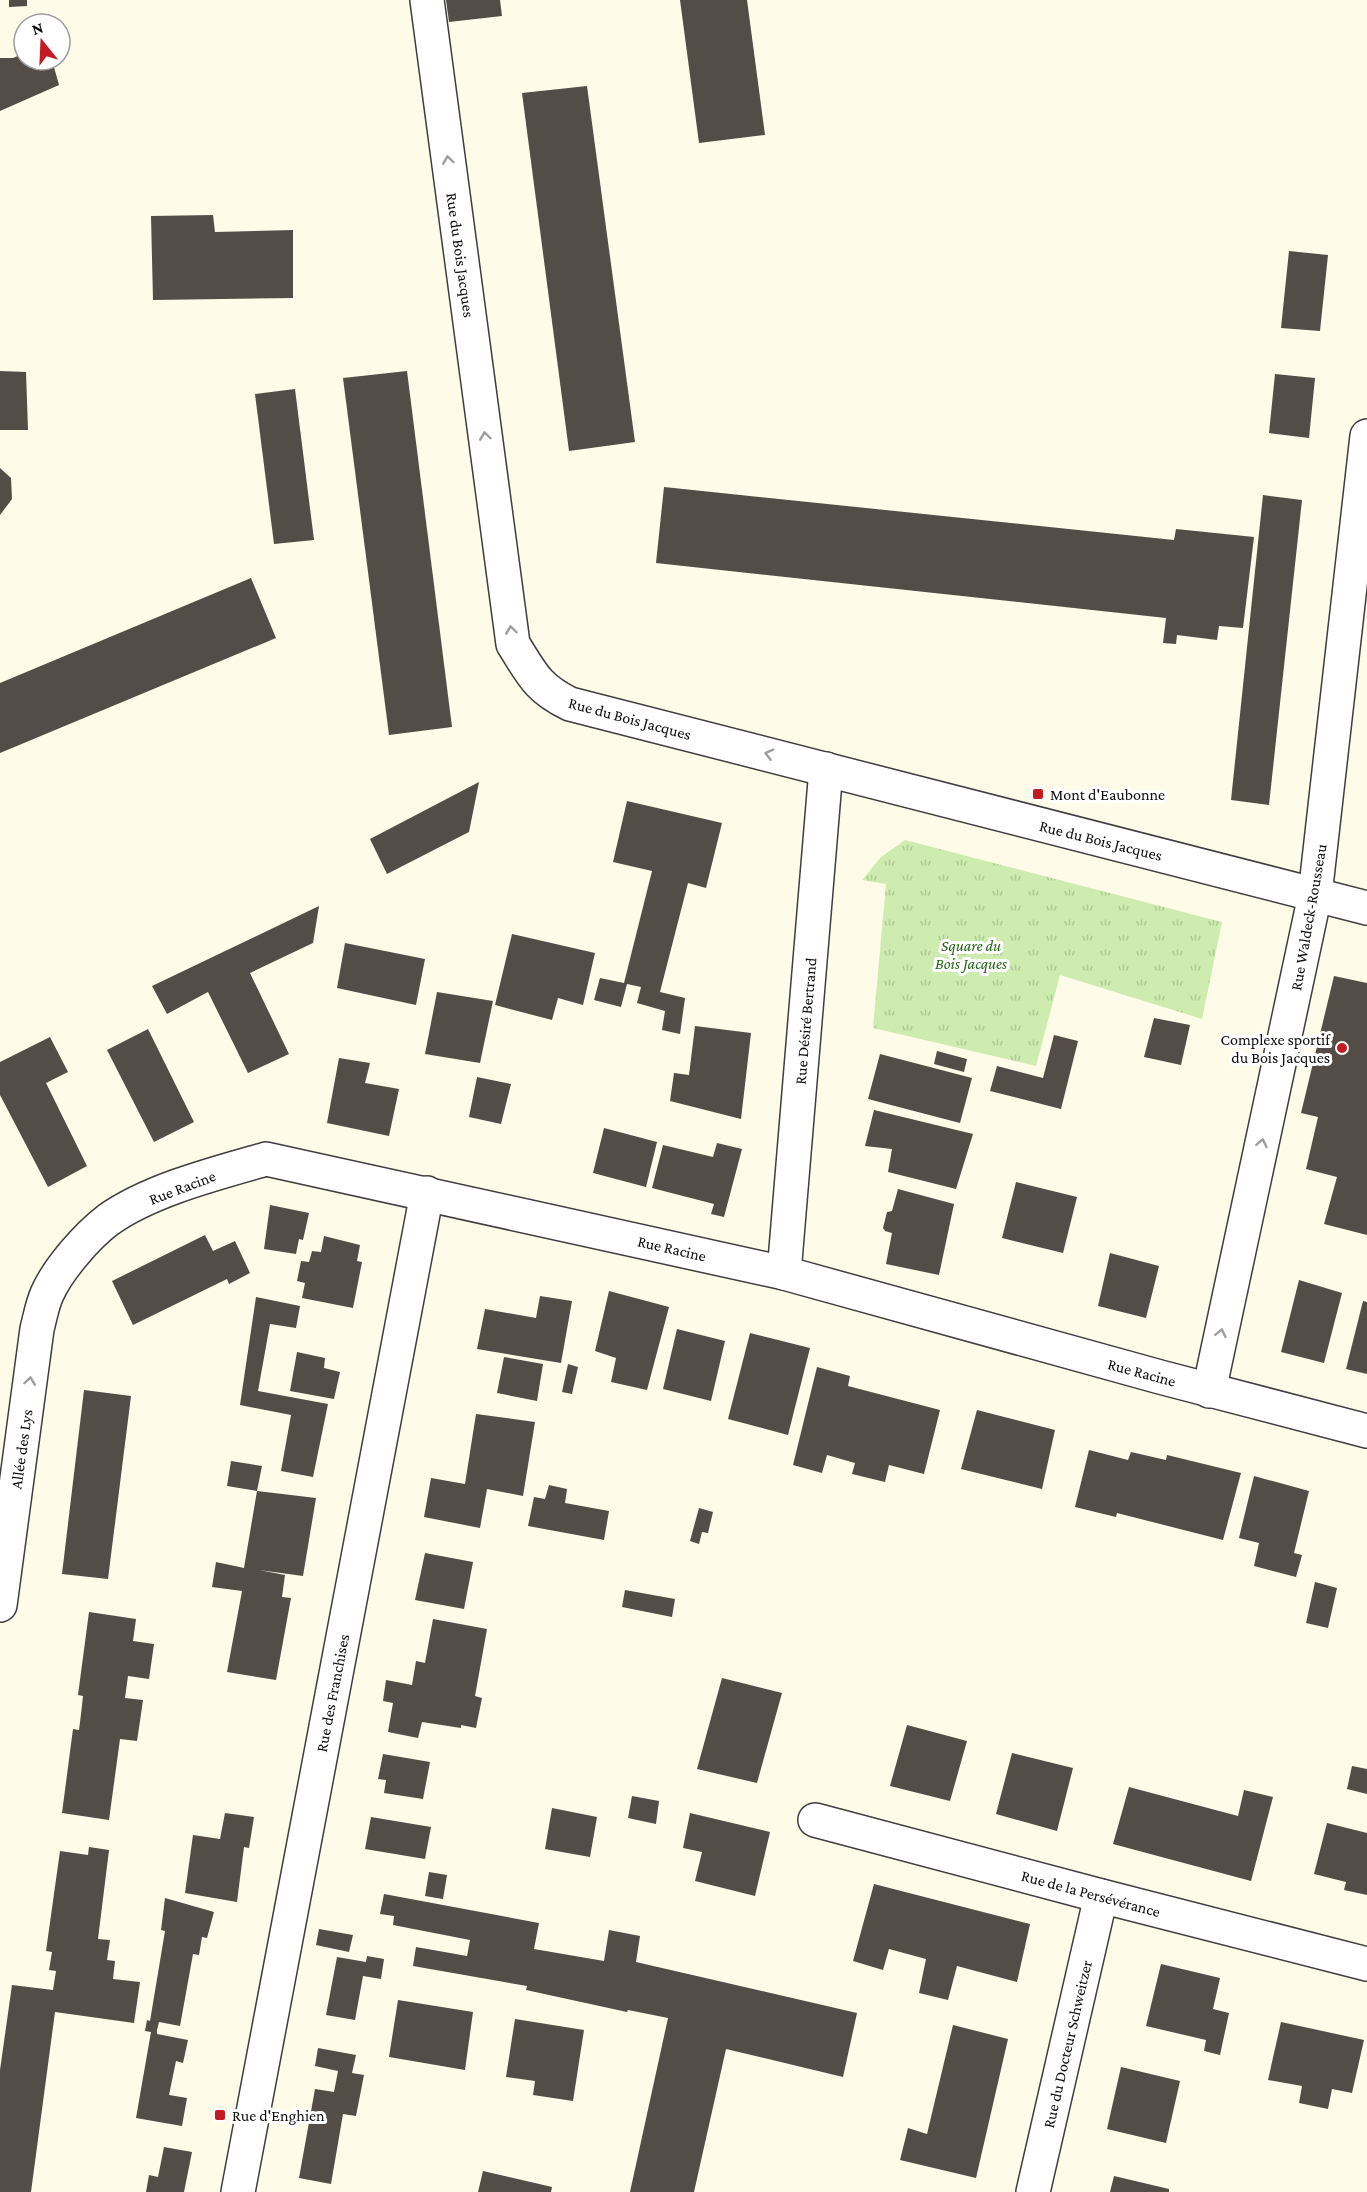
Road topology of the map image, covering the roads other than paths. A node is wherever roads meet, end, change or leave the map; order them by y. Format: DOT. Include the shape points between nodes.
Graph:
graph roads {
  1 [pos="427,0"];
  2 [pos="1367,436"];
  3 [pos="826,769"];
  4 [pos="1315,895"];
  5 [pos="1367,908"];
  6 [pos="427,1193"];
  7 [pos="784,1273"];
  8 [pos="37,1329"];
  9 [pos="1209,1390"];
  10 [pos="1367,1431"];
  11 [pos="0,1605"];
  12 [pos="815,1820"];
  13 [pos="1101,1896"];
  14 [pos="1367,1964"];
  15 [pos="238,2192"];
  16 [pos="1033,2192"];
  3 -- 1 [label="street, Rue du Bois Jacques, one-way" via="570,704 536,681 513,644"];
  2 -- 4 [label="street, Rue Waldeck-Rousseau"];
  3 -- 4 [label="street, Rue du Bois Jacques"];
  3 -- 7 [label="street, Rue Désiré Bertrand"];
  4 -- 5 [label="street, Rue du Bois Jacques"];
  9 -- 4 [label="street, Rue Waldeck-Rousseau, one-way"];
  6 -- 7 [label="street, Rue Racine"];
  6 -- 8 [label="street, Rue Racine" via="266,1159 206,1178 146,1200 108,1220 65,1265 47,1294"];
  6 -- 15 [label="street, Rue des Franchises"];
  7 -- 9 [label="street, Rue Racine"];
  11 -- 8 [label="street, Allée des Lys, one-way"];
  9 -- 10 [label="street, Rue Racine"];
  12 -- 13 [label="street, Rue de la Persévérance"];
  13 -- 14 [label="street, Rue de la Persévérance"];
  13 -- 16 [label="street, Rue du Docteur Schweitzer"];
}
